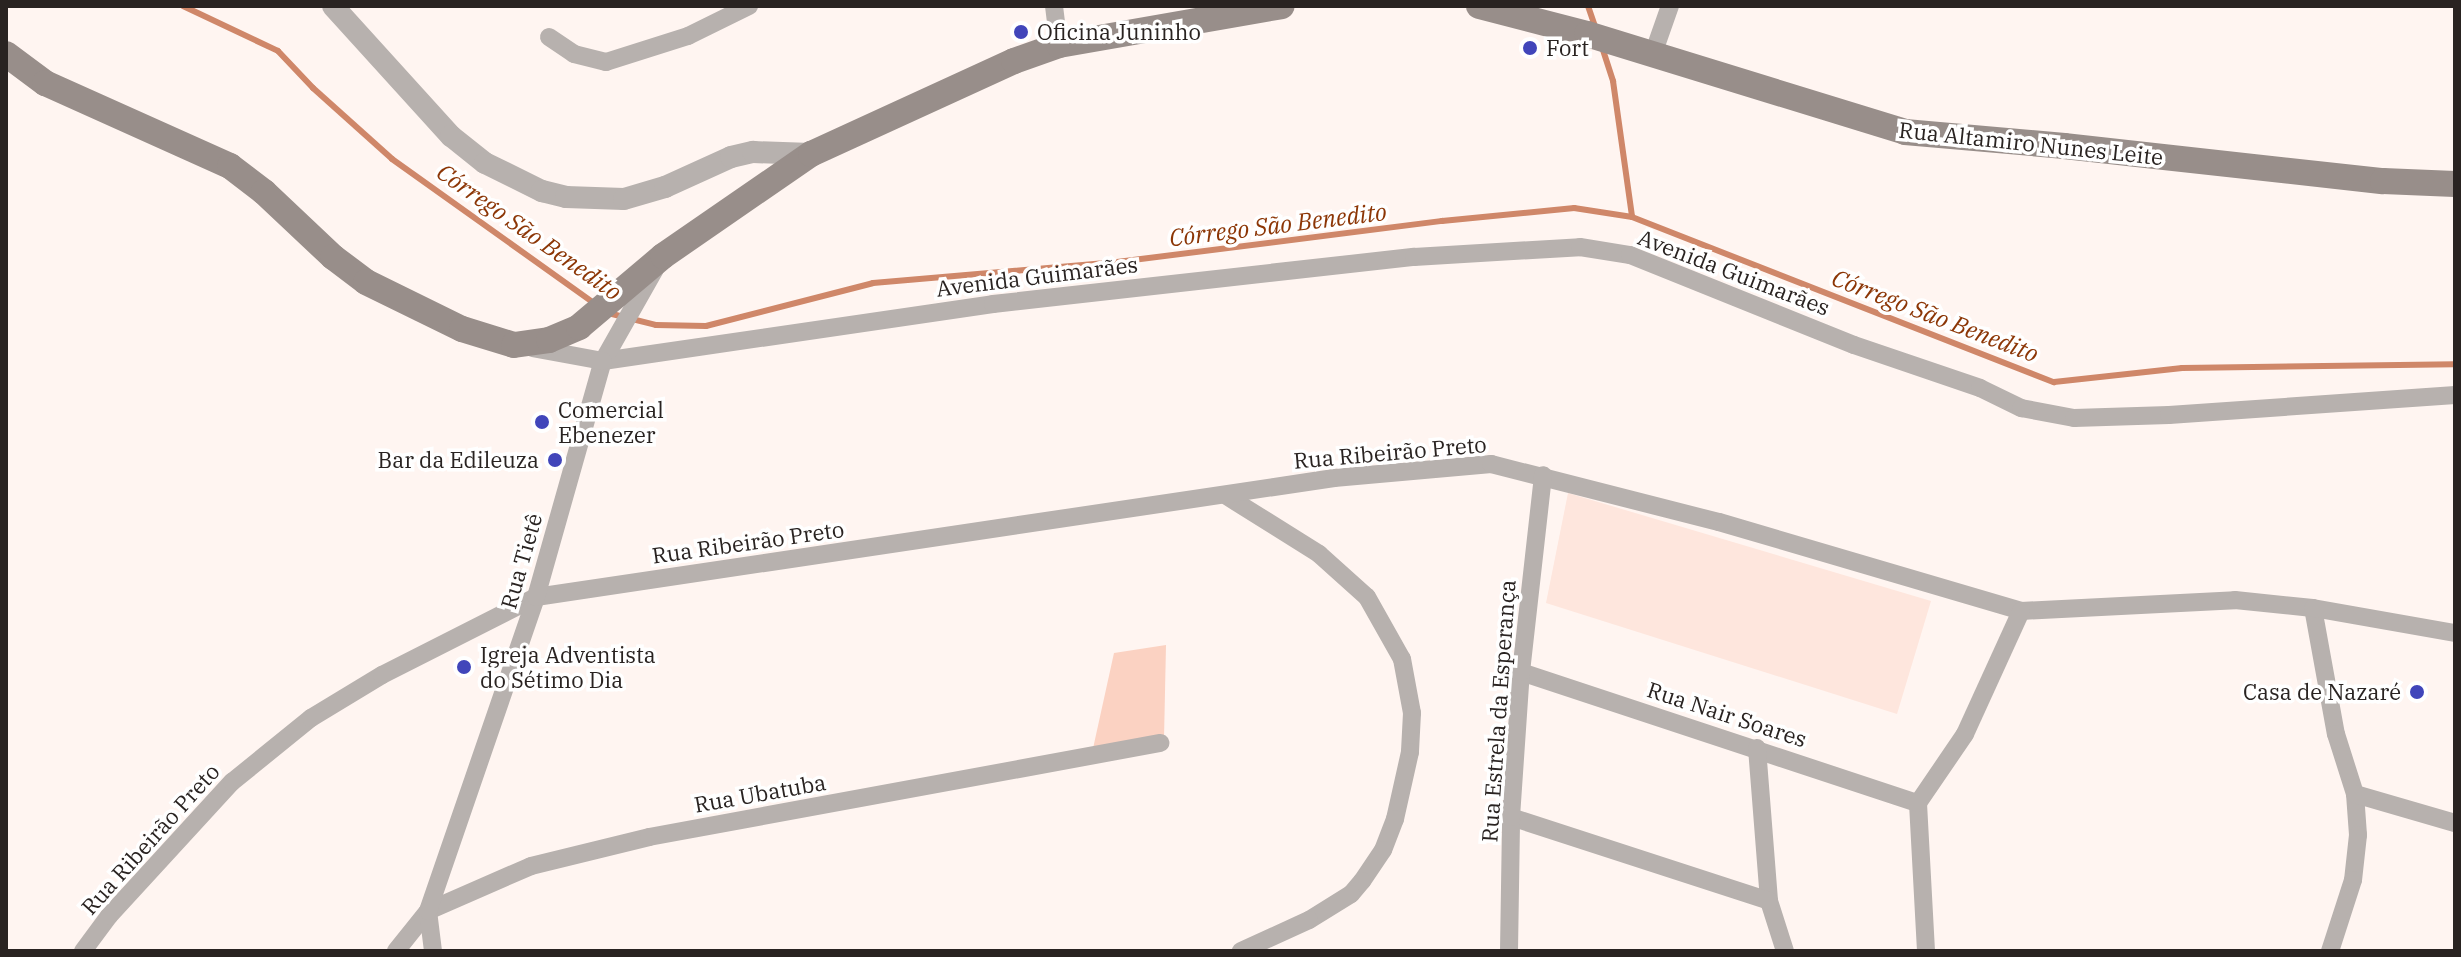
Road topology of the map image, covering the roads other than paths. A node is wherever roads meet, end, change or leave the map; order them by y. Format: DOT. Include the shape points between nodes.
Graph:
graph roads {
  1 [pos="333,6"];
  2 [pos="749,6"];
  3 [pos="1054,6"];
  4 [pos="1282,6"];
  5 [pos="1479,6"];
  6 [pos="1670,6"];
  7 [pos="549,37"];
  8 [pos="1059,45"];
  9 [pos="6,54"];
  10 [pos="1652,57"];
  11 [pos="811,154"];
  12 [pos="2455,184"];
  13 [pos="663,256"];
  14 [pos="514,345"];
  15 [pos="606,356"];
  16 [pos="2455,395"];
  17 [pos="1543,475"];
  18 [pos="1225,495"];
  19 [pos="536,597"];
  20 [pos="2313,608"];
  21 [pos="2021,611"];
  22 [pos="2455,633"];
  23 [pos="1521,672"];
  24 [pos="1160,743"];
  25 [pos="1757,748"];
  26 [pos="2355,794"];
  27 [pos="1918,803"];
  28 [pos="1511,817"];
  29 [pos="2455,823"];
  30 [pos="1769,901"];
  31 [pos="428,911"];
  32 [pos="83,951"];
  33 [pos="396,951"];
  34 [pos="433,951"];
  35 [pos="1241,951"];
  36 [pos="1509,951"];
  37 [pos="1785,951"];
  38 [pos="1926,951"];
  39 [pos="2330,951"];
  1 -- 11 [label="street" via="451,136 485,163 542,191 624,199 731,157 753,152"];
  2 -- 7 [label="street" via="688,36 606,62 574,54"];
  3 -- 8 [label="street"];
  4 -- 8 [label="main road"];
  5 -- 10 [label="main road, Rua Altamiro Nunes Leite"];
  6 -- 10 [label="street"];
  8 -- 11 [label="main road"];
  9 -- 14 [label="main road" via="45,83 230,166 366,282 462,329"];
  10 -- 12 [label="main road, Rua Altamiro Nunes Leite" via="1905,132"];
  11 -- 13 [label="main road"];
  13 -- 14 [label="main road" via="566,335"];
  13 -- 15 [label="street, Rua Tietê"];
  14 -- 15 [label="street"];
  15 -- 16 [label="street, Avenida Guimarães" via="993,304 1414,257 1580,247 1630,255 2021,408 2074,418"];
  15 -- 19 [label="street, Rua Tietê"];
  17 -- 18 [label="street, Rua Ribeirão Preto" via="1491,464 1375,473"];
  17 -- 21 [label="street, Rua Ribeirão Preto"];
  17 -- 23 [label="street, Rua Estrela da Esperança"];
  18 -- 19 [label="street, Rua Ribeirão Preto"];
  18 -- 35 [label="street" via="1319,554 1367,597 1402,659 1412,713 1410,752 1395,819 1362,881 1309,920"];
  19 -- 31 [label="street, Rua Tietê"];
  19 -- 32 [label="street, Rua Ribeirão Preto" via="382,675 311,718 232,782"];
  20 -- 21 [label="street, Rua Ribeirão Preto" via="2235,600"];
  20 -- 22 [label="street, Rua Ribeirão Preto"];
  20 -- 26 [label="street" via="2336,734"];
  21 -- 27 [label="street" via="1965,734"];
  23 -- 25 [label="street, Rua Nair Soares"];
  23 -- 28 [label="street, Rua Estrela da Esperança"];
  24 -- 31 [label="street, Rua Ubatuba" via="649,837 531,866"];
  25 -- 27 [label="street, Rua Nair Soares"];
  25 -- 30 [label="street"];
  26 -- 29 [label="street"];
  26 -- 39 [label="street" via="2353,880"];
  27 -- 38 [label="street"];
  28 -- 30 [label="street"];
  28 -- 36 [label="street, Rua Estrela da Esperança"];
  30 -- 37 [label="street"];
  31 -- 33 [label="street, Rua Ubatuba"];
  31 -- 34 [label="street, Rua Tietê"];
}
